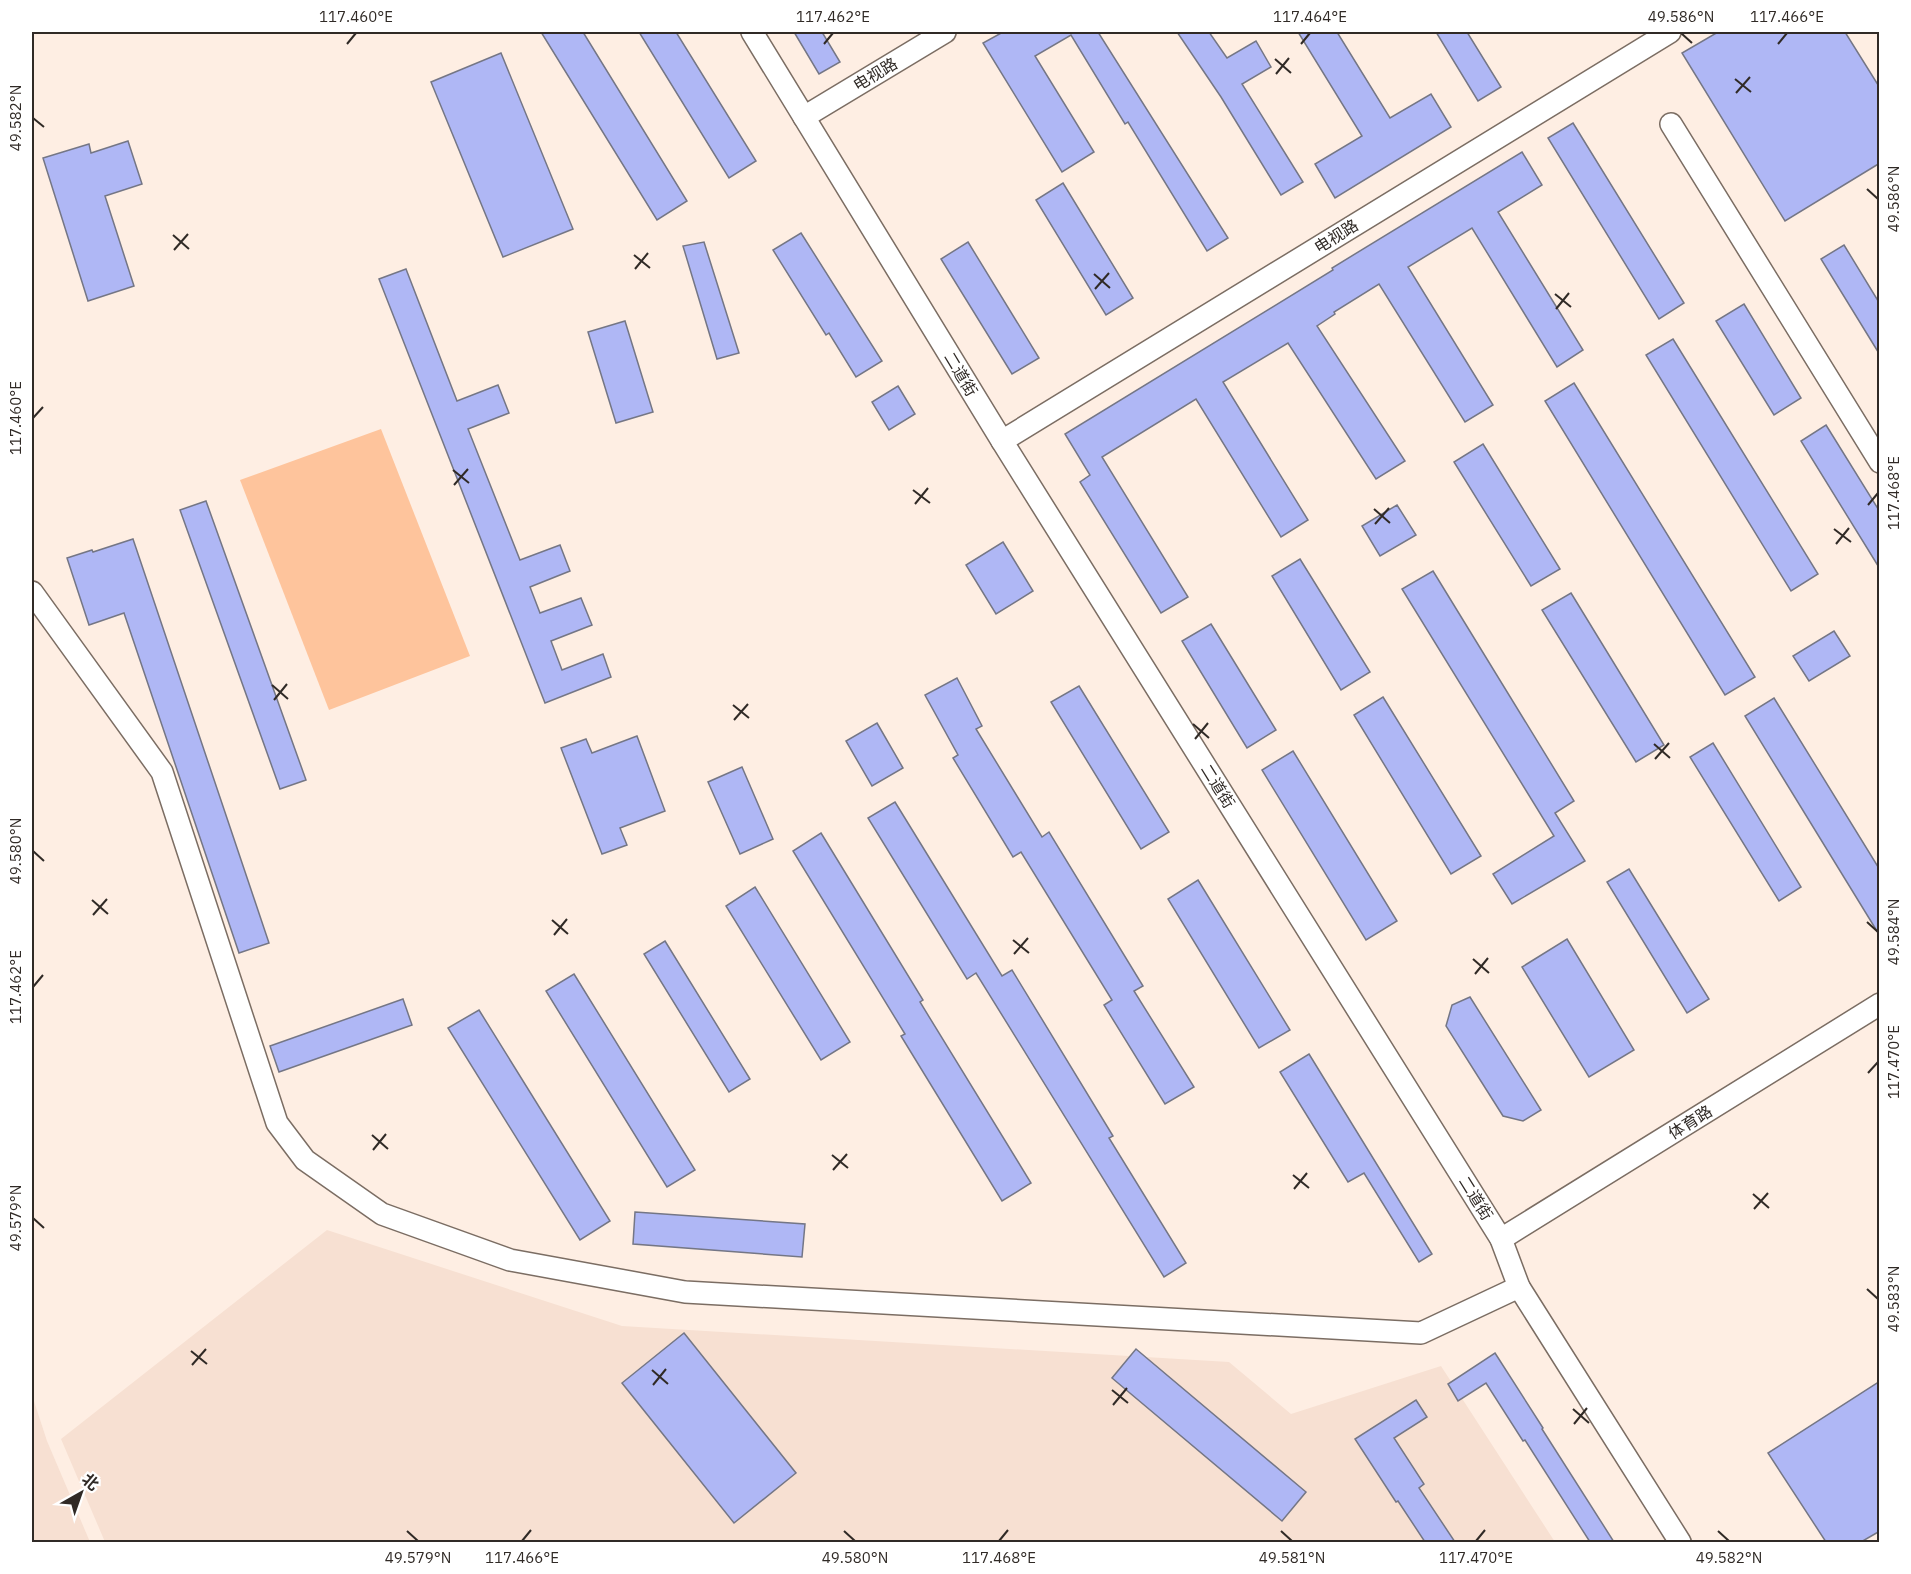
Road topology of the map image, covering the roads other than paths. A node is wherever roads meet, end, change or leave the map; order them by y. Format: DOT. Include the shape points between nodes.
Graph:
graph roads {
  1 [pos="752,32"];
  2 [pos="945,32"];
  3 [pos="1670,32"];
  4 [pos="804,117"];
  5 [pos="1671,124"];
  6 [pos="1002,441"];
  7 [pos="1880,462"];
  8 [pos="32,592"];
  9 [pos="1880,1004"];
  10 [pos="1501,1239"];
  11 [pos="1519,1287"];
  12 [pos="1680,1542"];
  1 -- 4 [label="street, 二道街"];
  2 -- 4 [label="street, 电视路"];
  3 -- 6 [label="street, 电视路"];
  4 -- 6 [label="street, 二道街"];
  5 -- 7 [label="street"];
  6 -- 10 [label="street, 二道街"];
  8 -- 11 [label="street" via="162,772 277,1123 305,1160 382,1214 510,1260 685,1292 1421,1333"];
  9 -- 10 [label="street, 体育路"];
  10 -- 11 [label="street, 二道街"];
  11 -- 12 [label="street, 二道街"];
}
